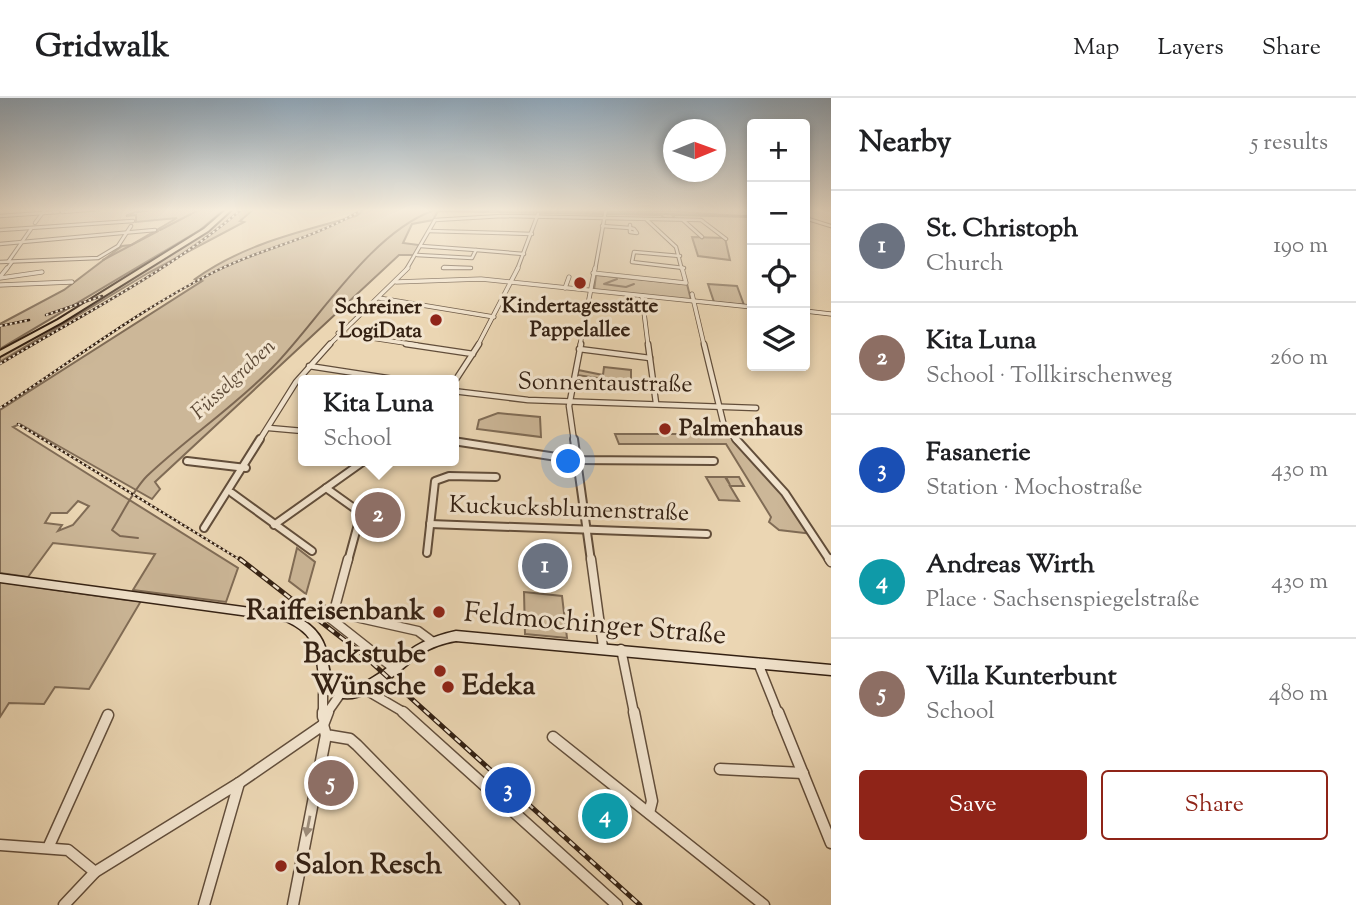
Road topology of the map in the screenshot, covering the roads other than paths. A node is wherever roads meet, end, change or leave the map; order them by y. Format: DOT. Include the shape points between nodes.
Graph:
graph roads {
  1 [pos="421,246"];
  2 [pos="18,247"];
  3 [pos="117,247"];
  4 [pos="179,247"];
  5 [pos="430,247"];
  6 [pos="527,247"];
  7 [pos="598,247"];
  8 [pos="674,247"];
  9 [pos="476,250"];
  10 [pos="524,254"];
  11 [pos="416,256"];
  12 [pos="680,256"];
  13 [pos="0,262"];
  14 [pos="10,262"];
  15 [pos="684,268"];
  16 [pos="454,269"];
  17 [pos="42,272"];
  18 [pos="593,273"];
  19 [pos="0,277"];
  20 [pos="569,277"];
  21 [pos="453,280"];
  22 [pos="72,282"];
  23 [pos="396,282"];
  24 [pos="511,282"];
  25 [pos="0,285"];
  26 [pos="565,288"];
  27 [pos="590,290"];
  28 [pos="642,296"];
  29 [pos="379,298"];
  30 [pos="692,298"];
  31 [pos="747,306"];
  32 [pos="810,312"];
  33 [pos="831,314"];
  34 [pos="495,317"];
  35 [pos="338,333"];
  36 [pos="579,349"];
  37 [pos="0,353"];
  38 [pos="473,354"];
  39 [pos="650,358"];
  40 [pos="309,366"];
  41 [pos="302,375"];
  42 [pos="368,375"];
  43 [pos="459,375"];
  44 [pos="298,380"];
  45 [pos="459,392"];
  46 [pos="569,401"];
  47 [pos="656,403"];
  48 [pos="719,404"];
  49 [pos="756,408"];
  50 [pos="269,428"];
  51 [pos="298,431"];
  52 [pos="459,442"];
  53 [pos="576,460"];
  54 [pos="187,461"];
  55 [pos="714,461"];
  56 [pos="357,466"];
  57 [pos="246,468"];
  58 [pos="496,477"];
  59 [pos="326,488"];
  60 [pos="232,493"];
  61 [pos="430,524"];
  62 [pos="274,525"];
  63 [pos="204,528"];
  64 [pos="586,530"];
  65 [pos="707,534"];
  66 [pos="312,551"];
  67 [pos="427,552"];
  68 [pos="831,562"];
  69 [pos="0,578"];
  70 [pos="334,611"];
  71 [pos="433,642"];
  72 [pos="603,647"];
  73 [pos="621,649"];
  74 [pos="758,663"];
  75 [pos="393,667"];
  76 [pos="831,670"];
  77 [pos="336,689"];
  78 [pos="364,689"];
  79 [pos="108,715"];
  80 [pos="324,727"];
  81 [pos="553,737"];
  82 [pos="720,769"];
  83 [pos="803,773"];
  84 [pos="239,783"];
  85 [pos="649,813"];
  86 [pos="831,842"];
  87 [pos="0,845"];
  88 [pos="48,848"];
  89 [pos="95,872"];
  90 [pos="64,905"];
  91 [pos="204,905"];
  92 [pos="293,905"];
  93 [pos="514,905"];
  94 [pos="617,905"];
  95 [pos="764,905"];
  1 -- 11 [label="street"];
  2 -- 14 [label="street"];
  3 -- 14 [label="street" via="98,258"];
  4 -- 37 [label="main road"];
  5 -- 9 [label="street"];
  6 -- 10 [label="street"];
  7 -- 18 [label="street"];
  8 -- 12 [label="street"];
  9 -- 10 [label="street"];
  9 -- 11 [label="street" via="472,258"];
  10 -- 24 [label="street"];
  11 -- 23 [label="street"];
  12 -- 15 [label="street"];
  12 -- 15 [label="street" via="634,251 632,262"];
  13 -- 14 [label="street"];
  14 -- 19 [label="street"];
  15 -- 18 [label="street" via="686,283"];
  16 -- 16 [label="street" via="471,270 443,268"];
  16 -- 21 [label="street"];
  17 -- 19 [label="street"];
  18 -- 27 [label="street"];
  20 -- 26 [label="street"];
  21 -- 23 [label="street"];
  21 -- 24 [label="street"];
  22 -- 25 [label="street"];
  23 -- 29 [label="street"];
  24 -- 26 [label="street"];
  24 -- 34 [label="street"];
  26 -- 27 [label="street"];
  27 -- 28 [label="street"];
  27 -- 36 [label="street"];
  28 -- 30 [label="street"];
  28 -- 39 [label="street"];
  29 -- 34 [label="street"];
  29 -- 35 [label="street"];
  30 -- 31 [label="street"];
  30 -- 48 [label="street"];
  32 -- 33 [label="street"];
  34 -- 38 [label="street"];
  35 -- 38 [label="street"];
  35 -- 40 [label="street"];
  36 -- 39 [label="street"];
  36 -- 46 [label="street"];
  38 -- 43 [label="street"];
  39 -- 47 [label="street"];
  40 -- 41 [label="street"];
  40 -- 42 [label="street"];
  44 -- 50 [label="street"];
  45 -- 46 [label="street, Sonnentaustraße" via="513,400"];
  46 -- 47 [label="street, Sonnentaustraße"];
  46 -- 53 [label="street"];
  47 -- 48 [label="street, Sonnentaustraße"];
  48 -- 49 [label="street, Sonnentaustraße"];
  48 -- 68 [label="street" via="726,428 785,493"];
  50 -- 51 [label="street"];
  50 -- 57 [label="street"];
  52 -- 53 [label="street"];
  53 -- 55 [label="street"];
  53 -- 64 [label="street"];
  54 -- 57 [label="street"];
  56 -- 59 [label="street"];
  57 -- 60 [label="street"];
  58 -- 61 [label="street" via="441,477 435,481"];
  59 -- 62 [label="street"];
  59 -- 70 [label="street" via="361,510"];
  60 -- 62 [label="street"];
  60 -- 63 [label="street"];
  61 -- 64 [label="street, Kuckucksblumenstraße"];
  61 -- 67 [label="street"];
  62 -- 66 [label="street"];
  64 -- 65 [label="street, Kuckucksblumenstraße"];
  64 -- 72 [label="street"];
  69 -- 77 [label="main road" via="288,617 312,630 320,641 326,677"];
  70 -- 71 [label="street" via="418,631"];
  70 -- 75 [label="street" via="320,609"];
  71 -- 72 [label="main road, Feldmochinger Straße" via="462,636"];
  71 -- 75 [label="main road, Feldmochinger Straße"];
  72 -- 73 [label="main road, Feldmochinger Straße"];
  73 -- 74 [label="main road, Feldmochinger Straße"];
  73 -- 85 [label="street" via="652,801"];
  74 -- 76 [label="main road, Feldmochinger Straße"];
  74 -- 83 [label="street"];
  75 -- 78 [label="main road, Feldmochinger Straße"];
  77 -- 78 [label="main road, Feldmochinger Straße"];
  77 -- 80 [label="street"];
  77 -- 80 [label="street" via="323,694"];
  78 -- 94 [label="street" via="405,713"];
  79 -- 88 [label="street"];
  80 -- 84 [label="street"];
  80 -- 92 [label="street, one-way"];
  80 -- 93 [label="street" via="350,739"];
  81 -- 85 [label="street"];
  82 -- 83 [label="street"];
  83 -- 86 [label="street"];
  84 -- 89 [label="street"];
  84 -- 91 [label="street"];
  85 -- 95 [label="street"];
  87 -- 88 [label="street"];
  88 -- 89 [label="street" via="78,855"];
  89 -- 90 [label="street"];
}
